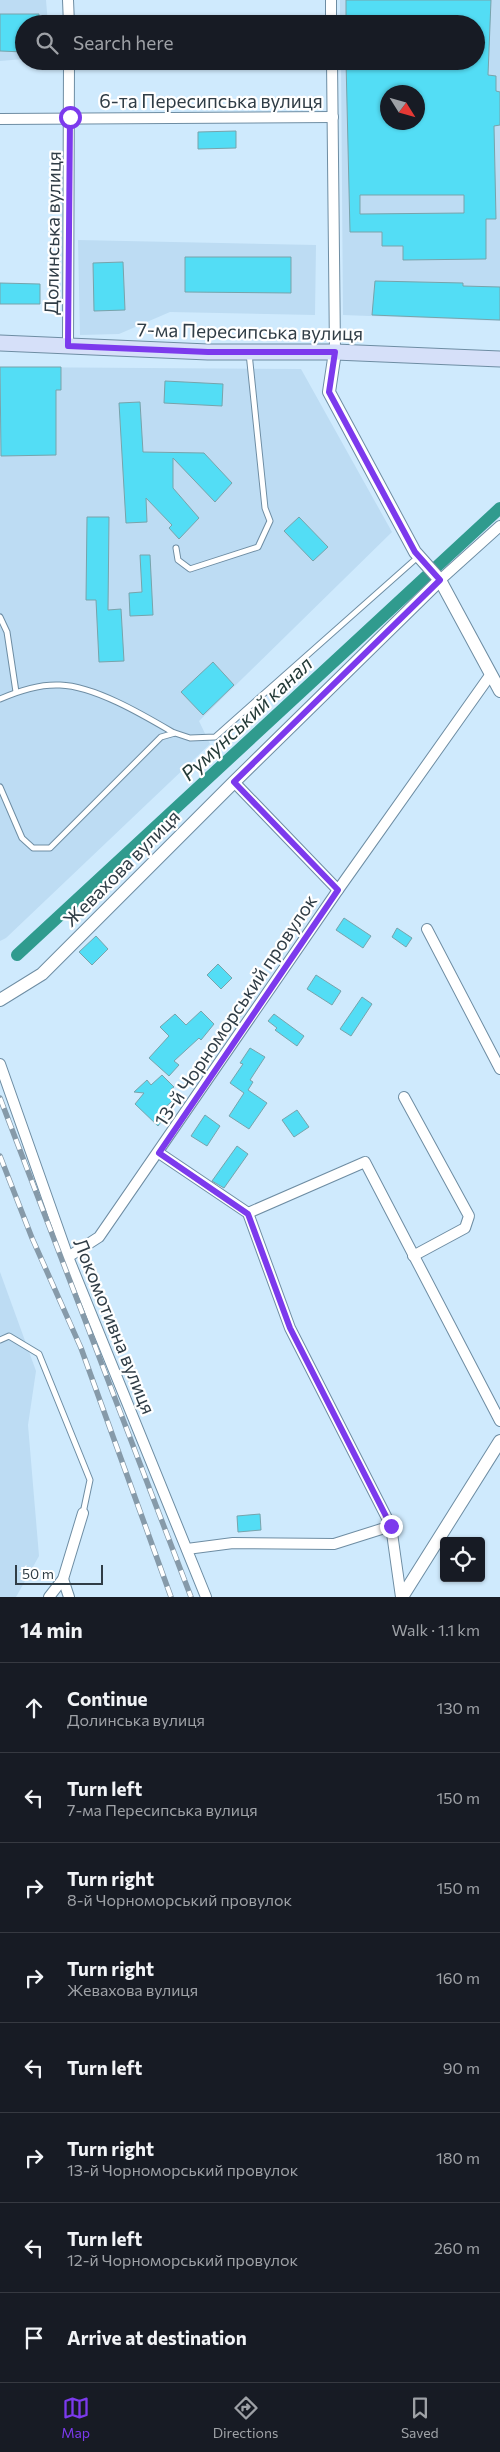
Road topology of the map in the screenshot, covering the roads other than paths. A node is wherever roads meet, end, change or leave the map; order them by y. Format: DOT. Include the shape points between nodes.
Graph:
graph roads {
  1 [pos="68,0"];
  2 [pos="331,0"];
  3 [pos="69,15"];
  4 [pos="331,15"];
  5 [pos="70,70"];
  6 [pos="332,70"];
  7 [pos="70,117"];
  8 [pos="332,117"];
  9 [pos="0,119"];
  10 [pos="0,343"];
  11 [pos="68,346"];
  12 [pos="249,352"];
  13 [pos="335,352"];
  14 [pos="500,359"];
  15 [pos="500,526"];
  16 [pos="176,548"];
  17 [pos="418,556"];
  18 [pos="440,580"];
  19 [pos="0,617"];
  20 [pos="491,674"];
  21 [pos="500,691"];
  22 [pos="16,692"];
  23 [pos="0,699"];
  24 [pos="175,734"];
  25 [pos="234,782"];
  26 [pos="0,787"];
  27 [pos="338,890"];
  28 [pos="427,929"];
  29 [pos="0,1000"];
  30 [pos="0,1064"];
  31 [pos="500,1069"];
  32 [pos="404,1096"];
  33 [pos="159,1153"];
  34 [pos="248,1214"];
  35 [pos="413,1256"];
  36 [pos="68,1257"];
  37 [pos="0,1340"];
  38 [pos="500,1421"];
  39 [pos="500,1441"];
  40 [pos="83,1513"];
  41 [pos="391,1526"];
  42 [pos="187,1549"];
  43 [pos="63,1579"];
  44 [pos="49,1597"];
  45 [pos="69,1597"];
  46 [pos="206,1597"];
  47 [pos="401,1597"];
  1 -- 3 [label="street"];
  2 -- 4 [label="street"];
  5 -- 7 [label="street, Долинська вулиця"];
  6 -- 8 [label="street"];
  7 -- 8 [label="street, 6-та Пересипська вулиця"];
  7 -- 9 [label="street, 6-та Пересипська вулиця"];
  7 -- 11 [label="street, Долинська вулиця"];
  8 -- 13 [label="street"];
  10 -- 11 [label="main road, 7-ма Пересипська вулиця"];
  11 -- 12 [label="main road, 7-ма Пересипська вулиця"];
  12 -- 13 [label="main road, 7-ма Пересипська вулиця"];
  12 -- 16 [label="lane" via="265,508 270,521 258,547 190,569 178,560"];
  13 -- 14 [label="main road, 7-ма Пересипська вулиця"];
  13 -- 17 [label="street" via="329,392"];
  15 -- 18 [label="street, Жевахова вулиця"];
  17 -- 18 [label="street"];
  17 -- 24 [label="lane" via="215,736 190,738"];
  18 -- 20 [label="street"];
  18 -- 25 [label="street, Жевахова вулиця"];
  19 -- 22 [label="lane" via="8,632"];
  20 -- 21 [label="street"];
  20 -- 27 [label="street, 13-й Чорноморський провулок"];
  22 -- 23 [label="lane"];
  22 -- 24 [label="lane" via="61,685 91,692 138,712"];
  24 -- 26 [label="lane" via="162,737 50,848 33,848 22,838"];
  25 -- 27 [label="street"];
  25 -- 29 [label="street, Жевахова вулиця" via="42,974"];
  27 -- 33 [label="street, 13-й Чорноморський провулок"];
  28 -- 31 [label="street"];
  30 -- 36 [label="street, Локомотивна вулиця"];
  32 -- 35 [label="street" via="469,1216 465,1228"];
  33 -- 34 [label="street"];
  33 -- 36 [label="street, 13-й Чорноморський провулок" via="99,1237"];
  34 -- 35 [label="street" via="364,1162"];
  34 -- 41 [label="street" via="290,1328"];
  35 -- 38 [label="street"];
  36 -- 42 [label="street, Локомотивна вулиця"];
  37 -- 40 [label="lane" via="9,1336 39,1354 90,1480"];
  39 -- 47 [label="street"];
  40 -- 43 [label="street"];
  41 -- 42 [label="street" via="334,1544 233,1543"];
  41 -- 47 [label="street"];
  42 -- 46 [label="street, Локомотивна вулиця"];
  43 -- 44 [label="street"];
  43 -- 45 [label="street"];
}
